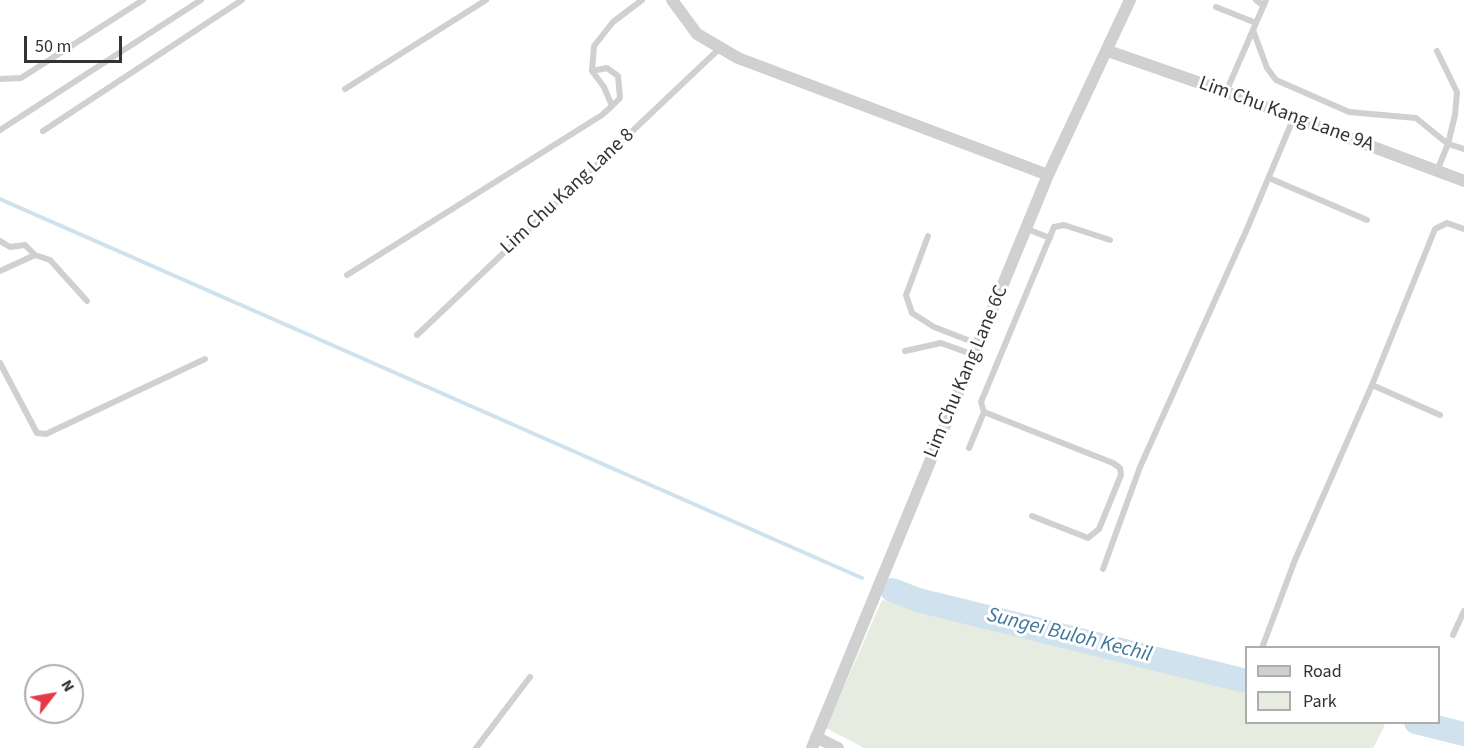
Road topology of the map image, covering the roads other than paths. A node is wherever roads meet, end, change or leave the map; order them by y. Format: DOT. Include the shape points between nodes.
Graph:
graph roads {
  1 [pos="201,0"];
  2 [pos="242,0"];
  3 [pos="486,0"];
  4 [pos="642,0"];
  5 [pos="672,0"];
  6 [pos="1130,0"];
  7 [pos="1256,0"];
  8 [pos="140,1"];
  9 [pos="1265,3"];
  10 [pos="1216,7"];
  11 [pos="1256,23"];
  12 [pos="1253,30"];
  13 [pos="719,49"];
  14 [pos="1108,51"];
  15 [pos="1437,51"];
  16 [pos="592,71"];
  17 [pos="0,79"];
  18 [pos="345,89"];
  19 [pos="1227,92"];
  20 [pos="612,106"];
  21 [pos="1294,117"];
  22 [pos="0,130"];
  23 [pos="44,131"];
  24 [pos="1448,144"];
  25 [pos="1464,149"];
  26 [pos="1437,171"];
  27 [pos="1048,175"];
  28 [pos="1269,178"];
  29 [pos="1464,181"];
  30 [pos="1367,220"];
  31 [pos="1027,228"];
  32 [pos="1464,228"];
  33 [pos="928,236"];
  34 [pos="1050,238"];
  35 [pos="1110,240"];
  36 [pos="0,241"];
  37 [pos="35,255"];
  38 [pos="0,271"];
  39 [pos="347,276"];
  40 [pos="87,301"];
  41 [pos="417,335"];
  42 [pos="976,350"];
  43 [pos="906,351"];
  44 [pos="206,359"];
  45 [pos="0,363"];
  46 [pos="1372,385"];
  47 [pos="984,412"];
  48 [pos="1440,415"];
  49 [pos="969,447"];
  50 [pos="1032,516"];
  51 [pos="1103,569"];
  52 [pos="1464,610"];
  53 [pos="1453,635"];
  54 [pos="1263,646"];
  55 [pos="530,677"];
  56 [pos="814,742"];
  57 [pos="476,748"];
  58 [pos="838,748"];
  1 -- 22 [label="lane"];
  2 -- 23 [label="lane"];
  3 -- 18 [label="lane"];
  4 -- 16 [label="lane" via="614,22 594,46"];
  5 -- 13 [label="street" via="697,34"];
  6 -- 14 [label="street, Lim Chu Kang Lane 6C"];
  7 -- 9 [label="lane"];
  8 -- 17 [label="lane" via="21,78"];
  9 -- 11 [label="lane"];
  10 -- 11 [label="lane"];
  11 -- 12 [label="lane"];
  12 -- 19 [label="lane"];
  12 -- 24 [label="lane" via="1267,68 1276,80 1349,112 1416,118"];
  13 -- 27 [label="street"];
  13 -- 41 [label="lane, Lim Chu Kang Lane 8"];
  14 -- 19 [label="street, Lim Chu Kang Lane 9A"];
  14 -- 27 [label="street, Lim Chu Kang Lane 6C"];
  15 -- 24 [label="lane" via="1457,92"];
  16 -- 20 [label="lane"];
  16 -- 20 [label="lane" via="607,68 618,76 620,98"];
  19 -- 21 [label="street, Lim Chu Kang Lane 9A"];
  20 -- 39 [label="lane"];
  21 -- 26 [label="street, Lim Chu Kang Lane 9A"];
  21 -- 28 [label="lane"];
  24 -- 25 [label="lane"];
  24 -- 26 [label="lane"];
  26 -- 29 [label="street, Lim Chu Kang Lane 9A"];
  27 -- 31 [label="street, Lim Chu Kang Lane 6C"];
  28 -- 30 [label="lane"];
  28 -- 51 [label="lane" via="1140,467"];
  31 -- 34 [label="lane"];
  31 -- 42 [label="street, Lim Chu Kang Lane 6C"];
  32 -- 46 [label="lane" via="1447,223 1435,228"];
  33 -- 42 [label="lane" via="906,295 912,314"];
  34 -- 35 [label="lane" via="1059,224"];
  34 -- 47 [label="lane" via="981,402"];
  36 -- 37 [label="lane" via="10,247 25,245"];
  37 -- 38 [label="lane"];
  37 -- 40 [label="lane" via="50,260"];
  42 -- 43 [label="lane" via="941,343"];
  42 -- 56 [label="street, Lim Chu Kang Lane 6C"];
  44 -- 45 [label="lane" via="46,434 37,433"];
  46 -- 48 [label="lane"];
  46 -- 54 [label="lane" via="1295,560"];
  47 -- 49 [label="lane"];
  47 -- 50 [label="lane" via="1120,468 1121,475 1099,529 1088,538"];
  52 -- 53 [label="lane"];
  55 -- 57 [label="lane"];
  56 -- 58 [label="street"];
}
